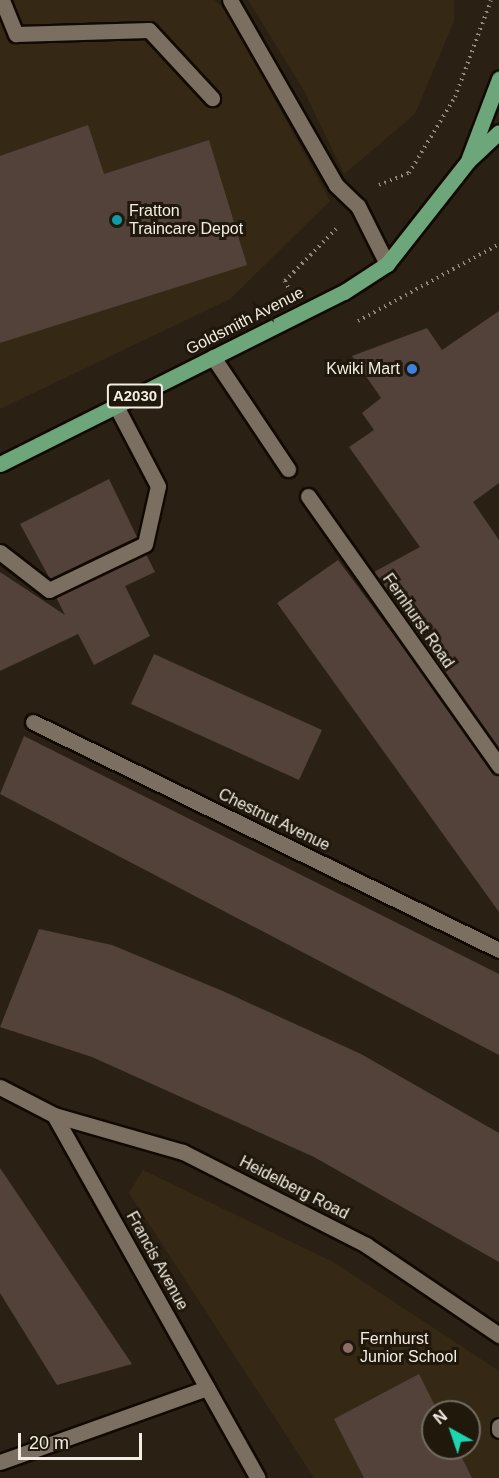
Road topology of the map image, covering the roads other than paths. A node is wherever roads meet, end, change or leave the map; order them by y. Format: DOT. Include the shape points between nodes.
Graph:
graph roads {
  1 [pos="2,0"];
  2 [pos="230,0"];
  3 [pos="499,79"];
  4 [pos="212,98"];
  5 [pos="499,132"];
  6 [pos="468,161"];
  7 [pos="387,264"];
  8 [pos="213,357"];
  9 [pos="116,406"];
  10 [pos="0,464"];
  11 [pos="288,470"];
  12 [pos="308,496"];
  13 [pos="0,552"];
  14 [pos="33,722"];
  15 [pos="499,766"];
  16 [pos="499,951"];
  17 [pos="4,1091"];
  18 [pos="54,1115"];
  19 [pos="499,1335"];
  20 [pos="207,1388"];
  21 [pos="0,1461"];
  22 [pos="258,1478"];
  1 -- 4 [label="street" via="16,34 149,30"];
  2 -- 7 [label="street" via="336,185 358,206"];
  3 -- 6 [label="main road, Goldsmith Avenue / A2030"];
  5 -- 6 [label="main road, Goldsmith Avenue / A2030"];
  6 -- 7 [label="main road, Goldsmith Avenue / A2030"];
  7 -- 8 [label="main road, Goldsmith Avenue / A2030" via="344,292"];
  8 -- 9 [label="main road, Goldsmith Avenue / A2030"];
  8 -- 11 [label="street"];
  9 -- 10 [label="main road, Goldsmith Avenue / A2030"];
  9 -- 13 [label="street" via="158,486 145,544 49,591"];
  12 -- 15 [label="street, Fernhurst Road"];
  14 -- 16 [label="street, Chestnut Avenue"];
  17 -- 18 [label="street"];
  18 -- 19 [label="street, Heidelberg Road" via="183,1152 366,1245"];
  18 -- 20 [label="street, Francis Avenue"];
  20 -- 21 [label="street"];
  20 -- 22 [label="street, Francis Avenue"];
}
